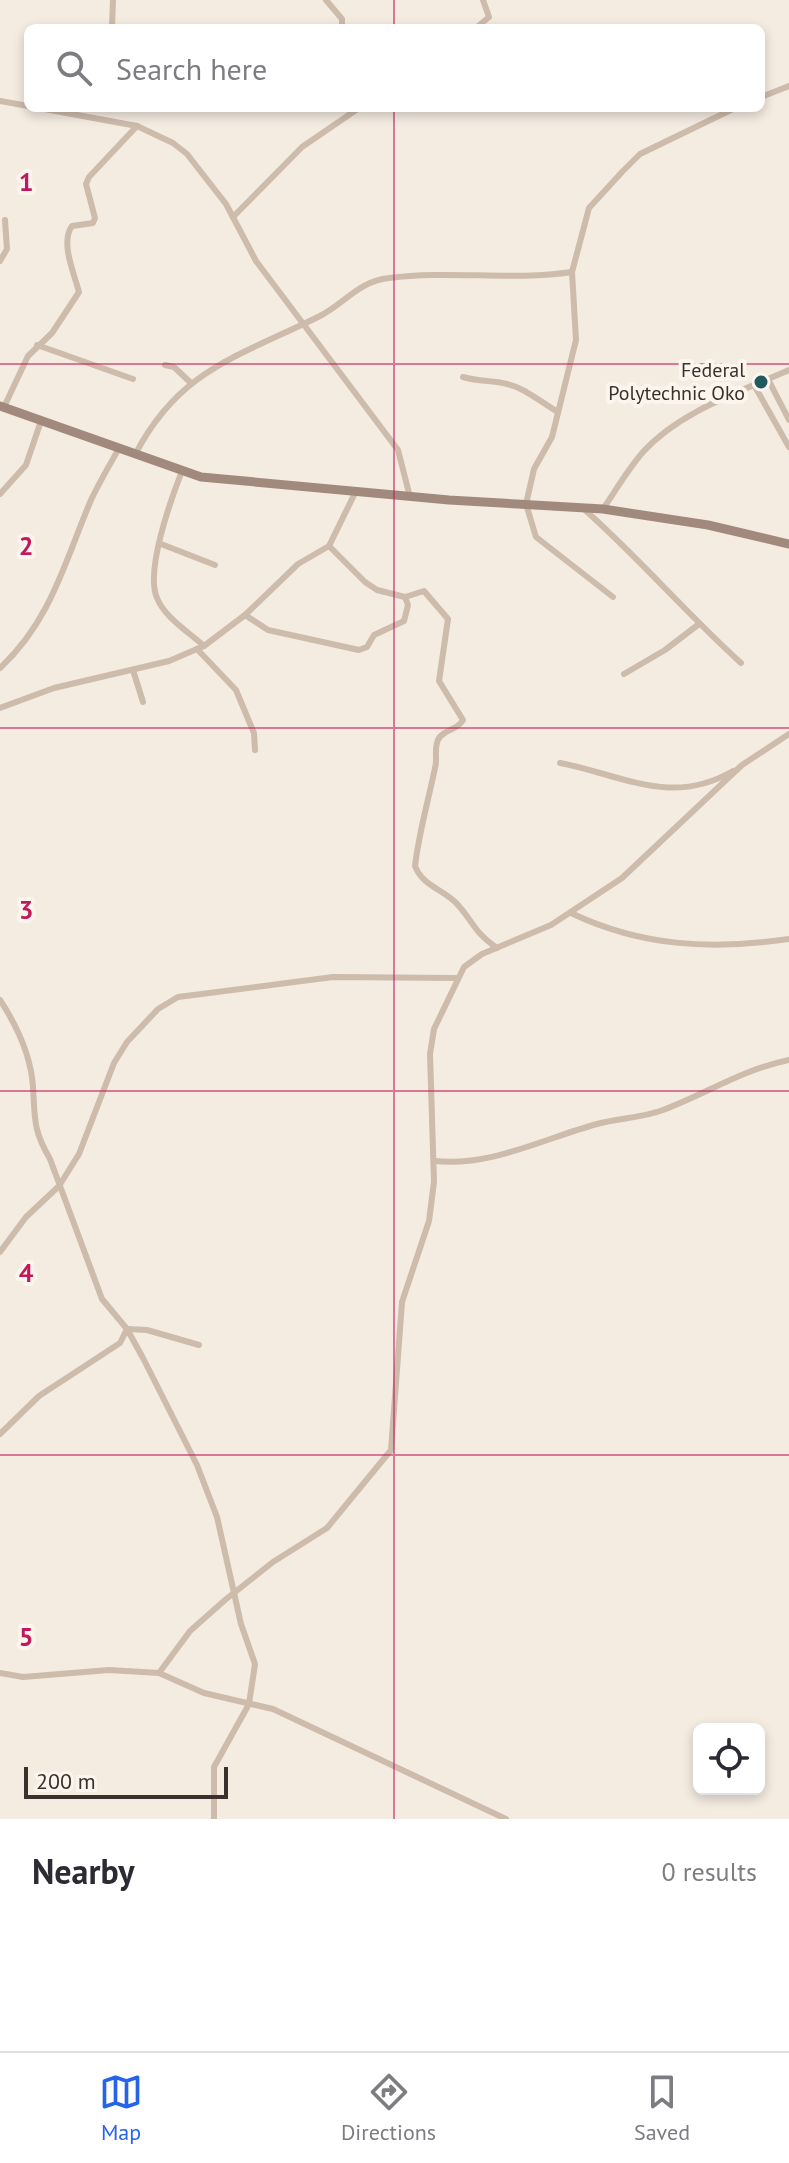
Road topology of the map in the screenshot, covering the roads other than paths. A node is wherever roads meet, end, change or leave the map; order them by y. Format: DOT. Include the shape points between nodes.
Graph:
graph roads {
  1 [pos="113,0"];
  2 [pos="326,0"];
  3 [pos="483,0"];
  4 [pos="112,24"];
  5 [pos="342,24"];
  6 [pos="481,24"];
  7 [pos="789,86"];
  8 [pos="765,95"];
  9 [pos="0,101"];
  10 [pos="24,105"];
  11 [pos="82,112"];
  12 [pos="341,112"];
  13 [pos="351,112"];
  14 [pos="727,112"];
  15 [pos="342,117"];
  16 [pos="137,126"];
  17 [pos="233,217"];
  18 [pos="5,220"];
  19 [pos="0,261"];
  20 [pos="572,272"];
  21 [pos="303,323"];
  22 [pos="37,345"];
  23 [pos="165,365"];
  24 [pos="789,370"];
  25 [pos="463,377"];
  26 [pos="133,379"];
  27 [pos="768,379"];
  28 [pos="191,383"];
  29 [pos="754,385"];
  30 [pos="2,407"];
  31 [pos="558,412"];
  32 [pos="789,420"];
  33 [pos="41,421"];
  34 [pos="789,447"];
  35 [pos="118,450"];
  36 [pos="135,455"];
  37 [pos="182,471"];
  38 [pos="357,489"];
  39 [pos="0,494"];
  40 [pos="410,497"];
  41 [pos="526,504"];
  42 [pos="582,507"];
  43 [pos="603,509"];
  44 [pos="161,544"];
  45 [pos="789,544"];
  46 [pos="329,546"];
  47 [pos="215,565"];
  48 [pos="405,597"];
  49 [pos="613,597"];
  50 [pos="245,615"];
  51 [pos="699,624"];
  52 [pos="201,648"];
  53 [pos="741,663"];
  54 [pos="0,668"];
  55 [pos="133,670"];
  56 [pos="624,674"];
  57 [pos="143,702"];
  58 [pos="0,708"];
  59 [pos="789,734"];
  60 [pos="255,750"];
  61 [pos="560,763"];
  62 [pos="742,765"];
  63 [pos="571,913"];
  64 [pos="789,939"];
  65 [pos="497,948"];
  66 [pos="456,978"];
  67 [pos="0,1000"];
  68 [pos="789,1060"];
  69 [pos="435,1161"];
  70 [pos="59,1186"];
  71 [pos="0,1252"];
  72 [pos="127,1329"];
  73 [pos="199,1345"];
  74 [pos="0,1434"];
  75 [pos="234,1592"];
  76 [pos="219,1607"];
  77 [pos="237,1607"];
  78 [pos="0,1673"];
  79 [pos="159,1673"];
  80 [pos="249,1704"];
  81 [pos="214,1819"];
  82 [pos="506,1819"];
  1 -- 4 [label="street"];
  2 -- 5 [label="street"];
  3 -- 6 [label="street" via="489,17"];
  7 -- 8 [label="street"];
  9 -- 10 [label="street"];
  11 -- 16 [label="street"];
  12 -- 15 [label="street"];
  13 -- 15 [label="street"];
  14 -- 20 [label="street" via="640,154 622,172 589,208"];
  15 -- 17 [label="street" via="302,147"];
  16 -- 17 [label="street" via="187,154"];
  16 -- 22 [label="street" via="89,177 95,218 93,223 72,226 68,235 79,292 52,333"];
  17 -- 21 [label="street" via="256,261"];
  18 -- 19 [label="street" via="7,249"];
  20 -- 21 [label="street" via="388,278 351,291"];
  20 -- 31 [label="street" via="576,340"];
  21 -- 28 [label="street"];
  21 -- 40 [label="street" via="398,450"];
  22 -- 26 [label="street"];
  22 -- 30 [label="street"];
  23 -- 28 [label="street"];
  24 -- 27 [label="street"];
  25 -- 31 [label="street" via="505,383"];
  27 -- 29 [label="street"];
  27 -- 32 [label="street"];
  28 -- 36 [label="street" via="162,410"];
  29 -- 34 [label="street"];
  29 -- 43 [label="street" via="657,438"];
  30 -- 33 [label="main road"];
  31 -- 41 [label="street"];
  33 -- 35 [label="main road"];
  33 -- 39 [label="street" via="26,465"];
  35 -- 36 [label="main road"];
  35 -- 54 [label="street" via="49,606 22,647"];
  36 -- 37 [label="main road"];
  37 -- 38 [label="main road" via="247,482"];
  37 -- 44 [label="street"];
  38 -- 40 [label="main road"];
  38 -- 46 [label="street"];
  40 -- 41 [label="main road"];
  41 -- 42 [label="main road"];
  41 -- 49 [label="street" via="536,537"];
  42 -- 43 [label="main road"];
  42 -- 51 [label="street"];
  43 -- 45 [label="main road"];
  44 -- 47 [label="street"];
  44 -- 52 [label="street" via="153,585 157,599"];
  46 -- 48 [label="street" via="365,582"];
  46 -- 50 [label="street" via="298,564"];
  48 -- 50 [label="street" via="404,621 374,635 359,650 268,630"];
  48 -- 65 [label="street" via="424,591 448,619 439,681 463,720 436,744 415,866 428,885 457,904 476,934"];
  50 -- 52 [label="street"];
  51 -- 53 [label="street"];
  51 -- 56 [label="street"];
  52 -- 55 [label="street"];
  52 -- 60 [label="street" via="236,690 254,733"];
  55 -- 57 [label="street"];
  55 -- 58 [label="street" via="54,688"];
  59 -- 62 [label="street"];
  61 -- 62 [label="street" via="638,784 684,789 710,783"];
  62 -- 63 [label="street" via="638,864"];
  63 -- 64 [label="street" via="596,925 680,944 725,948"];
  63 -- 65 [label="street"];
  65 -- 66 [label="street" via="474,958"];
  66 -- 69 [label="street" via="434,1029 430,1054"];
  66 -- 70 [label="street" via="333,977 178,997 158,1009 127,1042 85,1143"];
  67 -- 70 [label="street" via="27,1055 34,1126"];
  68 -- 69 [label="street" via="747,1070 659,1112 589,1126 467,1162"];
  69 -- 75 [label="street" via="429,1221 402,1302 391,1450 327,1528"];
  70 -- 71 [label="street"];
  70 -- 72 [label="street" via="102,1299"];
  72 -- 73 [label="street"];
  72 -- 74 [label="street" via="120,1343 39,1396"];
  72 -- 75 [label="street" via="197,1465 217,1517"];
  75 -- 76 [label="street"];
  75 -- 77 [label="street"];
  76 -- 77 [label="street"];
  76 -- 79 [label="street" via="190,1631"];
  77 -- 80 [label="street" via="256,1670"];
  78 -- 79 [label="street"];
  79 -- 80 [label="street" via="204,1693"];
  80 -- 81 [label="street" via="217,1759"];
  80 -- 82 [label="street" via="273,1709"];
}
